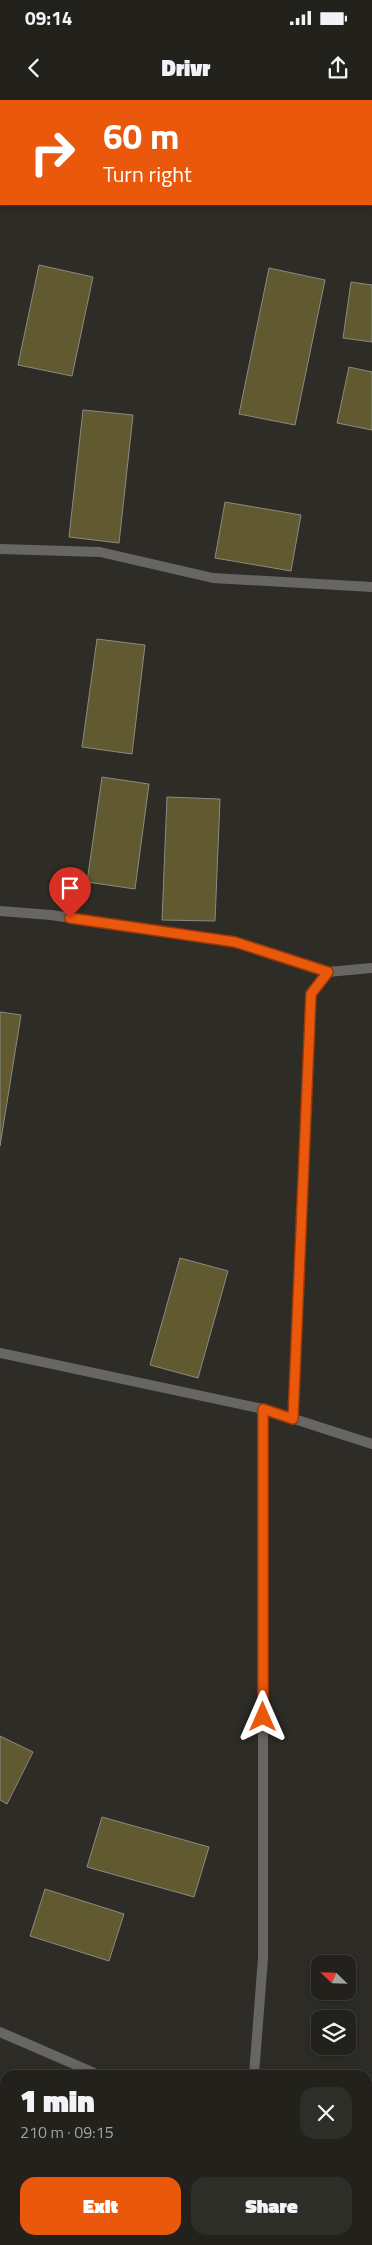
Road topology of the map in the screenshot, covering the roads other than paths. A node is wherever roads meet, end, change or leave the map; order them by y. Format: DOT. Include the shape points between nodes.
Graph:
graph roads {
  1 [pos="0,550"];
  2 [pos="372,587"];
  3 [pos="0,911"];
  4 [pos="372,968"];
  5 [pos="328,972"];
  6 [pos="0,1353"];
  7 [pos="263,1409"];
  8 [pos="293,1419"];
  9 [pos="372,1444"];
  10 [pos="0,2032"];
  11 [pos="87,2070"];
  12 [pos="254,2070"];
  1 -- 2 [label="street" via="100,552 213,578"];
  3 -- 5 [label="street" via="51,915 235,942"];
  4 -- 5 [label="street"];
  5 -- 8 [label="street" via="311,994"];
  6 -- 7 [label="street"];
  7 -- 8 [label="street"];
  7 -- 12 [label="street" via="263,1958"];
  8 -- 9 [label="street"];
  10 -- 11 [label="street"];
}
